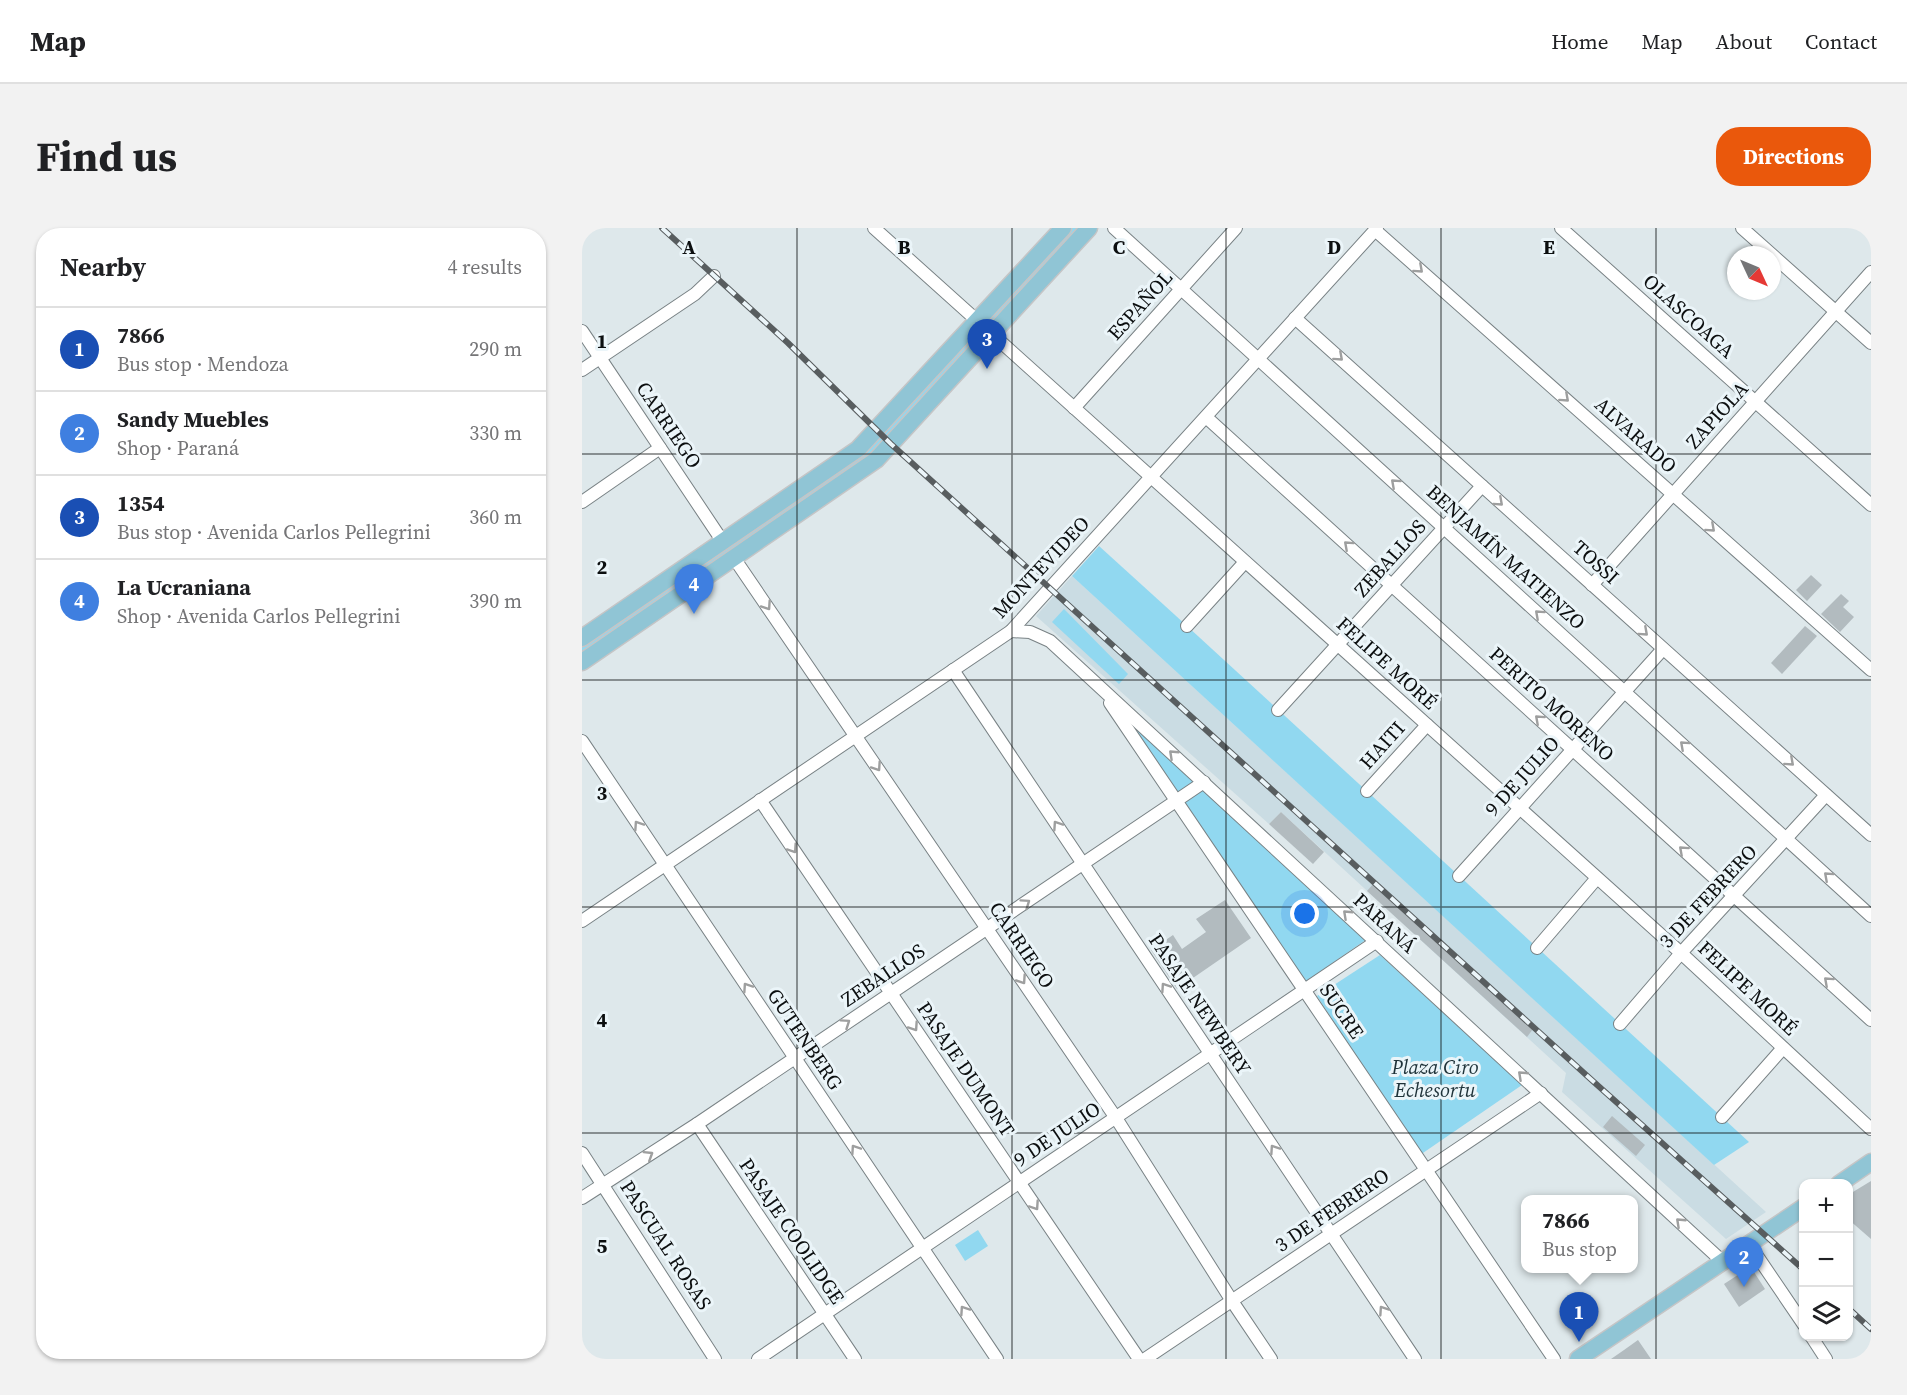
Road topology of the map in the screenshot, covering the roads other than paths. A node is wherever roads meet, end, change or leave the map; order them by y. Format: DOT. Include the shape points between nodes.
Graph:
graph roads {
  1 [pos="874,228"];
  2 [pos="1063,228"];
  3 [pos="1089,228"];
  4 [pos="1114,228"];
  5 [pos="1236,228"];
  6 [pos="1561,228"];
  7 [pos="1742,228"];
  8 [pos="1376,229"];
  9 [pos="1871,272"];
  10 [pos="714,276"];
  11 [pos="1181,289"];
  12 [pos="1835,311"];
  13 [pos="1295,318"];
  14 [pos="977,321"];
  15 [pos="582,331"];
  16 [pos="992,334"];
  17 [pos="1871,343"];
  18 [pos="600,358"];
  19 [pos="1258,359"];
  20 [pos="582,370"];
  21 [pos="1755,402"];
  22 [pos="1074,408"];
  23 [pos="1206,417"];
  24 [pos="660,448"];
  25 [pos="1151,477"];
  26 [pos="1482,486"];
  27 [pos="1673,494"];
  28 [pos="582,502"];
  29 [pos="1871,505"];
  30 [pos="1444,527"];
  31 [pos="723,542"];
  32 [pos="734,558"];
  33 [pos="1245,562"];
  34 [pos="1392,585"];
  35 [pos="1592,585"];
  36 [pos="1187,626"];
  37 [pos="1011,631"];
  38 [pos="582,638"];
  39 [pos="1338,645"];
  40 [pos="1663,649"];
  41 [pos="582,662"];
  42 [pos="953,670"];
  43 [pos="1871,670"];
  44 [pos="1097,684"];
  45 [pos="1625,692"];
  46 [pos="1278,710"];
  47 [pos="1427,725"];
  48 [pos="856,737"];
  49 [pos="582,741"];
  50 [pos="1573,749"];
  51 [pos="1204,782"];
  52 [pos="1367,791"];
  53 [pos="1826,795"];
  54 [pos="760,800"];
  55 [pos="1176,801"];
  56 [pos="1520,808"];
  57 [pos="1871,835"];
  58 [pos="1787,839"];
  59 [pos="665,864"];
  60 [pos="1083,864"];
  61 [pos="1459,876"];
  62 [pos="1598,878"];
  63 [pos="1734,896"];
  64 [pos="1871,916"];
  65 [pos="582,921"];
  66 [pos="988,929"];
  67 [pos="1377,941"];
  68 [pos="1537,948"];
  69 [pos="1681,953"];
  70 [pos="1304,990"];
  71 [pos="891,993"];
  72 [pos="1871,1020"];
  73 [pos="1620,1024"];
  74 [pos="1783,1048"];
  75 [pos="1210,1053"];
  76 [pos="795,1058"];
  77 [pos="1541,1093"];
  78 [pos="1722,1117"];
  79 [pos="1116,1118"];
  80 [pos="697,1124"];
  81 [pos="1871,1129"];
  82 [pos="582,1153"];
  83 [pos="1871,1162"];
  84 [pos="1426,1170"];
  85 [pos="1846,1179"];
  86 [pos="1019,1182"];
  87 [pos="603,1184"];
  88 [pos="582,1198"];
  89 [pos="1799,1210"];
  90 [pos="1331,1234"];
  91 [pos="1749,1244"];
  92 [pos="922,1248"];
  93 [pos="1723,1262"];
  94 [pos="1232,1301"];
  95 [pos="825,1314"];
  96 [pos="1799,1319"];
  97 [pos="1814,1341"];
  98 [pos="715,1359"];
  99 [pos="758,1359"];
  100 [pos="855,1359"];
  101 [pos="997,1359"];
  102 [pos="1139,1359"];
  103 [pos="1145,1359"];
  104 [pos="1271,1359"];
  105 [pos="1415,1359"];
  106 [pos="1554,1359"];
  107 [pos="1578,1359"];
  108 [pos="1826,1359"];
  1 -- 14 [label="street, FELIPE MORÉ"];
  2 -- 14 [label="main road"];
  3 -- 16 [label="main road"];
  4 -- 11 [label="street, BENJAMÍN MATIENZO"];
  5 -- 11 [label="street, ESPAÑOL"];
  6 -- 21 [label="street, OLASCOAGA"];
  7 -- 12 [label="street"];
  8 -- 13 [label="street, MONTEVIDEO"];
  8 -- 27 [label="street, ALVARADO, one-way"];
  9 -- 12 [label="street, ZAPIOLA"];
  10 -- 18 [label="street" via="695,294"];
  11 -- 19 [label="street, BENJAMÍN MATIENZO"];
  11 -- 22 [label="street, ESPAÑOL"];
  12 -- 17 [label="street"];
  12 -- 21 [label="street, ZAPIOLA"];
  13 -- 19 [label="street, MONTEVIDEO"];
  13 -- 26 [label="street, TOSSI, one-way"];
  14 -- 16 [label="street, FELIPE MORÉ"];
  14 -- 31 [label="main road" via="858,449"];
  15 -- 18 [label="street, CARRIEGO"];
  16 -- 22 [label="street, FELIPE MORÉ"];
  16 -- 32 [label="main road" via="876,460"];
  18 -- 20 [label="street"];
  18 -- 24 [label="street, CARRIEGO"];
  19 -- 23 [label="street, MONTEVIDEO"];
  30 -- 19 [label="street, BENJAMÍN MATIENZO, one-way"];
  21 -- 27 [label="street, ZAPIOLA"];
  21 -- 29 [label="street, OLASCOAGA"];
  22 -- 25 [label="street, FELIPE MORÉ"];
  23 -- 25 [label="street, MONTEVIDEO"];
  34 -- 23 [label="street, PERITO MORENO, one-way"];
  24 -- 28 [label="street"];
  24 -- 31 [label="street, CARRIEGO"];
  25 -- 33 [label="street, FELIPE MORÉ"];
  25 -- 37 [label="street, MONTEVIDEO"];
  26 -- 30 [label="street, ZEBALLOS"];
  26 -- 35 [label="street, TOSSI, one-way"];
  27 -- 35 [label="street, ZAPIOLA"];
  27 -- 43 [label="street, ALVARADO, one-way"];
  30 -- 34 [label="street, ZEBALLOS"];
  45 -- 30 [label="street, BENJAMÍN MATIENZO, one-way"];
  31 -- 38 [label="main road"];
  32 -- 41 [label="main road"];
  32 -- 48 [label="street, CARRIEGO, one-way"];
  33 -- 36 [label="street"];
  33 -- 39 [label="street, FELIPE MORÉ"];
  34 -- 39 [label="street, ZEBALLOS"];
  50 -- 34 [label="street, PERITO MORENO, one-way"];
  35 -- 40 [label="street, TOSSI, one-way"];
  37 -- 42 [label="street, MONTEVIDEO"];
  37 -- 44 [label="street, PARANÁ" via="1030,632 1050,641"];
  39 -- 46 [label="street, ZEBALLOS"];
  39 -- 47 [label="street, FELIPE MORÉ"];
  40 -- 45 [label="street, 9 DE JULIO"];
  40 -- 53 [label="street, TOSSI, one-way"];
  42 -- 48 [label="street, MONTEVIDEO"];
  60 -- 42 [label="street, PASAJE NEWBERY, one-way"];
  51 -- 44 [label="street, PARANÁ, one-way"];
  44 -- 55 [label="street, SUCRE"];
  45 -- 50 [label="street, 9 DE JULIO"];
  58 -- 45 [label="street, BENJAMÍN MATIENZO, one-way"];
  47 -- 52 [label="street, HAITI"];
  47 -- 56 [label="street, FELIPE MORÉ"];
  48 -- 54 [label="street, MONTEVIDEO"];
  48 -- 66 [label="street, CARRIEGO, one-way"];
  59 -- 49 [label="street, GUTENBERG, one-way"];
  50 -- 56 [label="street, 9 DE JULIO"];
  63 -- 50 [label="street, PERITO MORENO, one-way"];
  51 -- 55 [label="street, ZEBALLOS"];
  67 -- 51 [label="street, PARANÁ, one-way"];
  53 -- 57 [label="street, TOSSI"];
  53 -- 58 [label="street, 3 DE FEBRERO"];
  54 -- 59 [label="street, MONTEVIDEO"];
  54 -- 71 [label="street, PASAJE DUMONT, one-way"];
  55 -- 60 [label="street, ZEBALLOS"];
  55 -- 70 [label="street, SUCRE"];
  56 -- 61 [label="street, 9 DE JULIO"];
  56 -- 62 [label="street, FELIPE MORÉ"];
  58 -- 63 [label="street, 3 DE FEBRERO"];
  64 -- 58 [label="street, BENJAMÍN MATIENZO, one-way"];
  59 -- 65 [label="street, MONTEVIDEO"];
  76 -- 59 [label="street, GUTENBERG, one-way"];
  66 -- 60 [label="street, ZEBALLOS, one-way"];
  75 -- 60 [label="street, PASAJE NEWBERY, one-way"];
  62 -- 68 [label="street"];
  62 -- 69 [label="street, FELIPE MORÉ"];
  63 -- 69 [label="street, 3 DE FEBRERO"];
  72 -- 63 [label="street, PERITO MORENO, one-way"];
  66 -- 71 [label="street, ZEBALLOS"];
  66 -- 79 [label="street, CARRIEGO, one-way"];
  67 -- 70 [label="street, 9 DE JULIO"];
  77 -- 67 [label="street, PARANÁ, one-way"];
  69 -- 73 [label="street, 3 DE FEBRERO"];
  69 -- 74 [label="street, FELIPE MORÉ"];
  70 -- 75 [label="street, 9 DE JULIO"];
  70 -- 84 [label="street, SUCRE"];
  76 -- 71 [label="street, ZEBALLOS, one-way"];
  71 -- 86 [label="street, PASAJE DUMONT, one-way"];
  74 -- 78 [label="street"];
  74 -- 81 [label="street, FELIPE MORÉ"];
  75 -- 79 [label="street, 9 DE JULIO"];
  90 -- 75 [label="street, PASAJE NEWBERY, one-way"];
  76 -- 80 [label="street, ZEBALLOS"];
  92 -- 76 [label="street, GUTENBERG, one-way"];
  77 -- 84 [label="street, 3 DE FEBRERO"];
  93 -- 77 [label="street, PARANÁ, one-way"];
  79 -- 86 [label="street, 9 DE JULIO"];
  79 -- 94 [label="street, CARRIEGO"];
  87 -- 80 [label="street, ZEBALLOS, one-way"];
  80 -- 95 [label="street, PASAJE COOLIDGE"];
  82 -- 87 [label="street, PASCUAL ROSAS"];
  83 -- 85 [label="main road"];
  84 -- 90 [label="street, 3 DE FEBRERO"];
  84 -- 106 [label="street, SUCRE"];
  86 -- 92 [label="street, 9 DE JULIO"];
  86 -- 102 [label="street, PASAJE DUMONT, one-way"];
  87 -- 88 [label="street, ZEBALLOS"];
  87 -- 98 [label="street, PASCUAL ROSAS"];
  89 -- 91 [label="main road"];
  90 -- 94 [label="street, 3 DE FEBRERO"];
  105 -- 90 [label="street, PASAJE NEWBERY, one-way"];
  91 -- 93 [label="main road"];
  91 -- 96 [label="street"];
  92 -- 95 [label="street, 9 DE JULIO"];
  101 -- 92 [label="street, GUTENBERG, one-way"];
  93 -- 107 [label="main road"];
  94 -- 103 [label="street, 3 DE FEBRERO"];
  94 -- 104 [label="street, CARRIEGO"];
  95 -- 99 [label="street, 9 DE JULIO"];
  95 -- 100 [label="street, PASAJE COOLIDGE"];
  97 -- 108 [label="street"];
}
